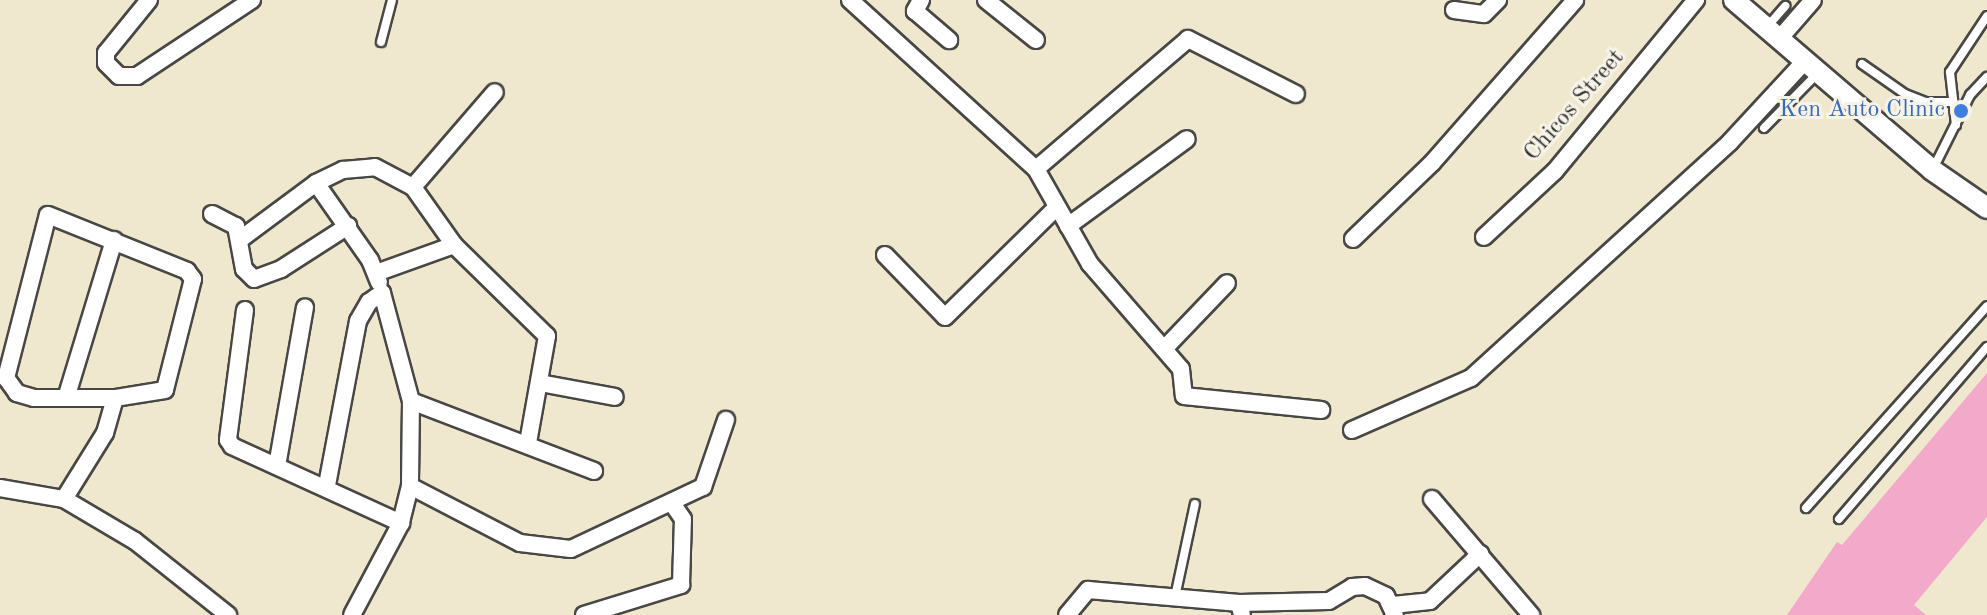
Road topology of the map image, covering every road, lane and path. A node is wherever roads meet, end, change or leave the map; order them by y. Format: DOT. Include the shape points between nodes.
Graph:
graph roads {
  1 [pos="149,0"];
  2 [pos="252,0"];
  3 [pos="392,0"];
  4 [pos="850,0"];
  5 [pos="921,0"];
  6 [pos="986,0"];
  7 [pos="1498,0"];
  8 [pos="1575,0"];
  9 [pos="1696,0"];
  10 [pos="1734,0"];
  11 [pos="1813,0"];
  12 [pos="1785,6"];
  13 [pos="1454,10"];
  14 [pos="1987,16"];
  15 [pos="1773,33"];
  16 [pos="949,40"];
  17 [pos="1036,40"];
  18 [pos="381,42"];
  19 [pos="1862,64"];
  20 [pos="1811,68"];
  21 [pos="1987,77"];
  22 [pos="495,92"];
  23 [pos="1296,94"];
  24 [pos="1952,102"];
  25 [pos="1956,125"];
  26 [pos="1764,128"];
  27 [pos="1187,139"];
  28 [pos="1036,169"];
  29 [pos="1932,170"];
  30 [pos="316,183"];
  31 [pos="413,187"];
  32 [pos="1056,208"];
  33 [pos="1987,208"];
  34 [pos="212,214"];
  35 [pos="348,226"];
  36 [pos="1068,226"];
  37 [pos="1484,237"];
  38 [pos="242,238"];
  39 [pos="1353,239"];
  40 [pos="114,240"];
  41 [pos="454,245"];
  42 [pos="885,255"];
  43 [pos="376,273"];
  44 [pos="1227,283"];
  45 [pos="382,293"];
  46 [pos="1987,306"];
  47 [pos="305,307"];
  48 [pos="245,310"];
  49 [pos="1987,347"];
  50 [pos="1164,349"];
  51 [pos="540,383"];
  52 [pos="67,395"];
  53 [pos="615,397"];
  54 [pos="115,398"];
  55 [pos="411,401"];
  56 [pos="1321,410"];
  57 [pos="726,420"];
  58 [pos="1352,430"];
  59 [pos="528,443"];
  60 [pos="277,466"];
  61 [pos="594,471"];
  62 [pos="327,485"];
  63 [pos="410,486"];
  64 [pos="0,488"];
  65 [pos="64,499"];
  66 [pos="1432,499"];
  67 [pos="672,503"];
  68 [pos="1195,504"];
  69 [pos="1806,508"];
  70 [pos="1839,519"];
  71 [pos="401,523"];
  72 [pos="1480,554"];
  73 [pos="1175,597"];
  74 [pos="1429,608"];
  75 [pos="1240,609"];
  76 [pos="1394,612"];
  77 [pos="228,615"];
  78 [pos="352,615"];
  79 [pos="584,615"];
  80 [pos="1067,615"];
  81 [pos="1531,615"];
  1 -- 2 [label="street" via="106,53 106,63 119,76 137,76"];
  3 -- 18 [label="lane"];
  4 -- 28 [label="street"];
  5 -- 16 [label="street" via="915,11"];
  6 -- 17 [label="street"];
  7 -- 13 [label="street" via="1484,14"];
  8 -- 39 [label="street" via="1432,163"];
  9 -- 37 [label="street, Chicos Street" via="1555,171"];
  10 -- 15 [label="street"];
  11 -- 15 [label="street"];
  12 -- 15 [label="lane"];
  14 -- 24 [label="lane" via="1955,61"];
  15 -- 20 [label="street"];
  19 -- 24 [label="lane" via="1905,94 1926,102"];
  20 -- 26 [label="lane"];
  20 -- 29 [label="street"];
  20 -- 58 [label="street" via="1471,378"];
  21 -- 25 [label="lane" via="1970,95"];
  22 -- 31 [label="street"];
  23 -- 28 [label="street" via="1188,39"];
  24 -- 25 [label="lane"];
  25 -- 29 [label="lane"];
  27 -- 36 [label="street"];
  28 -- 32 [label="street"];
  29 -- 33 [label="street"];
  30 -- 31 [label="street" via="343,170 375,167"];
  30 -- 35 [label="street"];
  30 -- 38 [label="street"];
  31 -- 41 [label="street"];
  32 -- 36 [label="street"];
  32 -- 42 [label="street" via="945,317"];
  34 -- 38 [label="street" via="236,226"];
  35 -- 38 [label="street" via="281,269 254,279 244,269"];
  35 -- 43 [label="street"];
  36 -- 50 [label="street" via="1090,264"];
  40 -- 52 [label="street"];
  40 -- 52 [label="street" via="52,215 43,223 6,378 17,393 34,398"];
  40 -- 54 [label="street" via="187,271 193,279 165,390"];
  41 -- 43 [label="street"];
  41 -- 51 [label="street" via="547,336"];
  43 -- 45 [label="street"];
  44 -- 50 [label="street"];
  45 -- 55 [label="street"];
  45 -- 62 [label="street" via="369,302 358,321"];
  46 -- 69 [label="lane"];
  47 -- 60 [label="street"];
  48 -- 60 [label="street" via="228,440 239,453"];
  49 -- 70 [label="lane"];
  50 -- 56 [label="street" via="1185,374 1183,393 1191,400"];
  51 -- 53 [label="street"];
  51 -- 59 [label="street"];
  52 -- 54 [label="street"];
  54 -- 65 [label="street" via="105,433"];
  55 -- 59 [label="street" via="500,438"];
  55 -- 63 [label="street"];
  57 -- 67 [label="street" via="705,485"];
  59 -- 61 [label="street"];
  60 -- 62 [label="street"];
  62 -- 71 [label="street"];
  63 -- 67 [label="street" via="520,543 571,549"];
  63 -- 71 [label="street"];
  64 -- 65 [label="street"];
  65 -- 77 [label="street" via="135,541"];
  66 -- 72 [label="street"];
  67 -- 79 [label="street" via="683,519 681,585"];
  68 -- 73 [label="lane"];
  71 -- 78 [label="street"];
  72 -- 74 [label="street"];
  72 -- 81 [label="street"];
  73 -- 75 [label="street"];
  73 -- 80 [label="street" via="1088,590"];
  74 -- 76 [label="street"];
  75 -- 76 [label="street" via="1329,601 1352,587 1365,586"];
}
